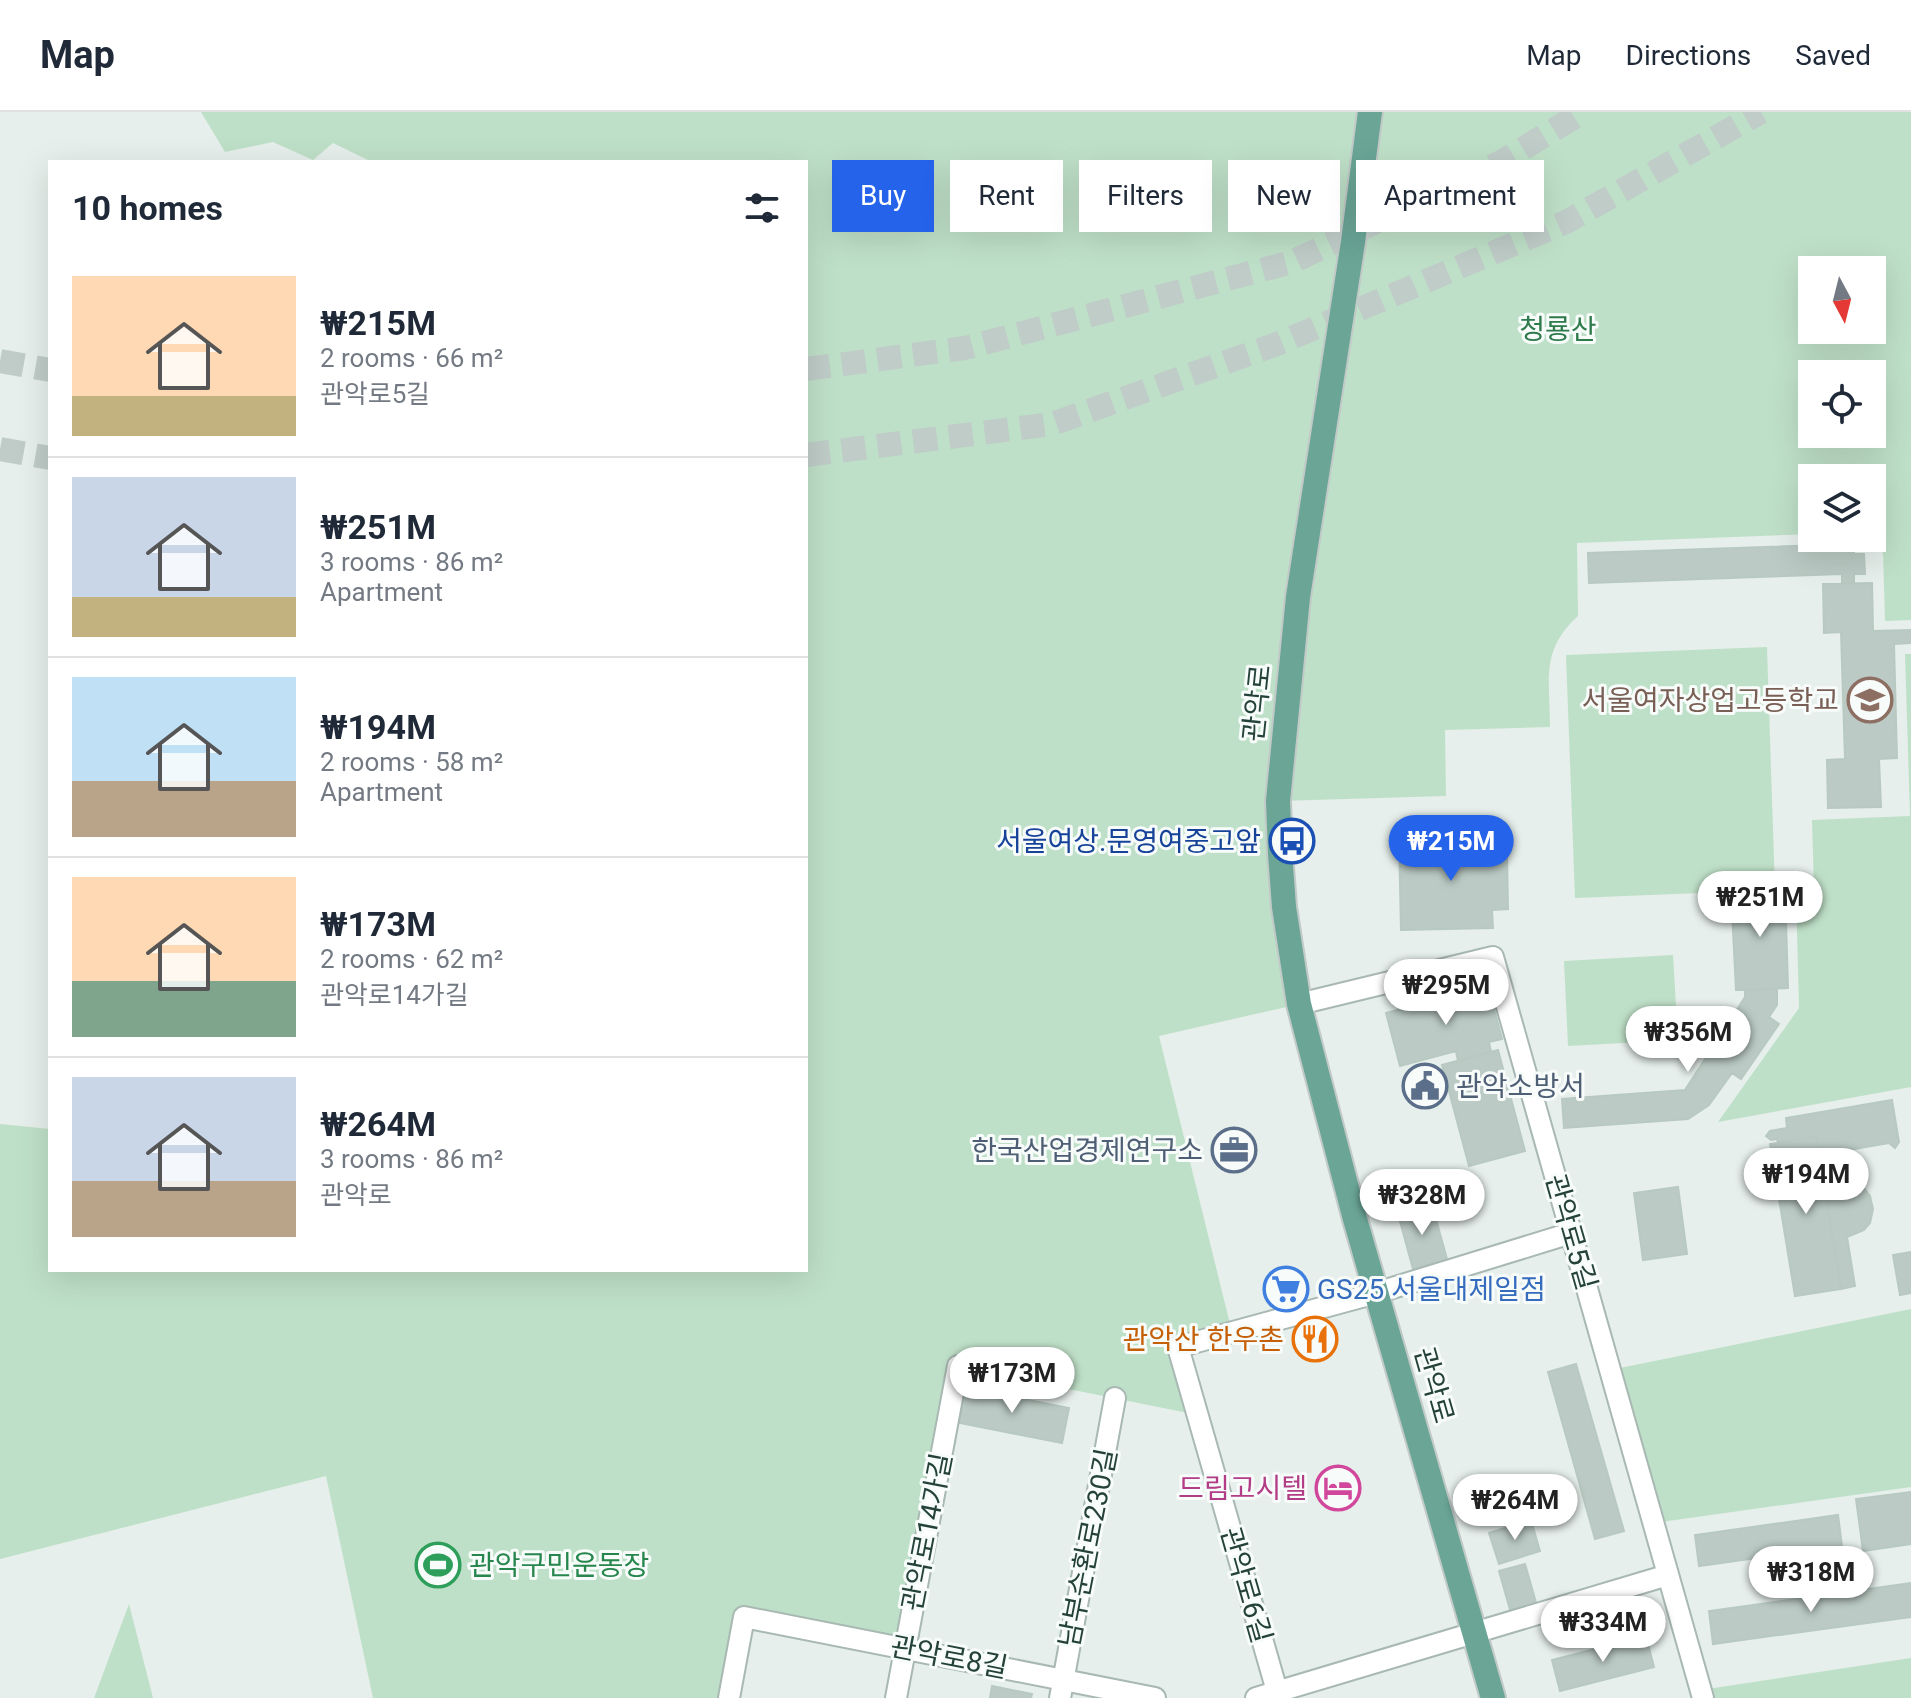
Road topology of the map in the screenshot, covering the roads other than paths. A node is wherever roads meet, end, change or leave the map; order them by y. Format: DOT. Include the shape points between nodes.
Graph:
graph roads {
  1 [pos="1370,112"];
  2 [pos="1299,1004"];
  3 [pos="1571,1233"];
  4 [pos="1376,1293"];
  5 [pos="958,1366"];
  6 [pos="1115,1398"];
  7 [pos="1668,1575"];
  8 [pos="1474,1633"];
  9 [pos="905,1649"];
  10 [pos="1061,1689"];
  11 [pos="1278,1695"];
  12 [pos="729,1698"];
  13 [pos="896,1698"];
  14 [pos="1155,1698"];
  15 [pos="1256,1698"];
  16 [pos="1493,1698"];
  17 [pos="1703,1698"];
  1 -- 2 [label="main road, 관악로" via="1283,730 1280,853"];
  2 -- 3 [label="street, 관악로5길" via="1493,957"];
  2 -- 4 [label="main road, 관악로"];
  3 -- 4 [label="street"];
  3 -- 7 [label="street, 관악로5길"];
  4 -- 8 [label="main road, 관악로"];
  4 -- 11 [label="street, 관악로6길" via="1178,1347"];
  5 -- 9 [label="street, 관악로14가길"];
  6 -- 10 [label="street, 남부순환로230길"];
  7 -- 8 [label="street"];
  7 -- 17 [label="street, 관악로5길"];
  8 -- 11 [label="street"];
  8 -- 16 [label="main road, 관악로"];
  9 -- 10 [label="street, 관악로8길"];
  9 -- 12 [label="street, 관악로8길" via="744,1617"];
  9 -- 13 [label="street, 관악로14가길"];
  10 -- 14 [label="street, 관악로8길"];
  11 -- 15 [label="street"];
}
